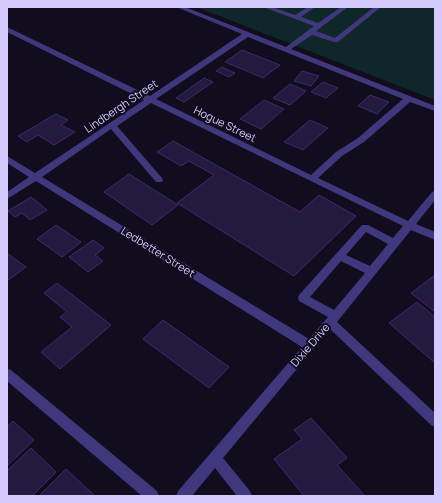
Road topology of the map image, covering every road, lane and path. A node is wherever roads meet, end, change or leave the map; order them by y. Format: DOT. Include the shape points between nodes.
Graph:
graph roads {
  1 [pos="179,7"];
  2 [pos="266,7"];
  3 [pos="312,7"];
  4 [pos="345,7"];
  5 [pos="378,7"];
  6 [pos="296,18"];
  7 [pos="319,26"];
  8 [pos="7,30"];
  9 [pos="310,32"];
  10 [pos="247,34"];
  11 [pos="286,50"];
  12 [pos="408,99"];
  13 [pos="150,100"];
  14 [pos="435,109"];
  15 [pos="112,125"];
  16 [pos="7,159"];
  17 [pos="35,177"];
  18 [pos="312,179"];
  19 [pos="159,180"];
  20 [pos="435,194"];
  21 [pos="7,196"];
  22 [pos="409,225"];
  23 [pos="435,236"];
  24 [pos="394,243"];
  25 [pos="339,256"];
  26 [pos="371,271"];
  27 [pos="332,319"];
  28 [pos="309,345"];
  29 [pos="7,374"];
  30 [pos="435,421"];
  31 [pos="215,458"];
  32 [pos="152,496"];
  33 [pos="183,496"];
  34 [pos="245,496"];
  1 -- 10 [label="street"];
  2 -- 6 [label="street"];
  3 -- 6 [label="street"];
  4 -- 7 [label="street"];
  5 -- 9 [label="street" via="336,41"];
  6 -- 7 [label="street"];
  7 -- 9 [label="street"];
  8 -- 13 [label="street, Hogue Street"];
  9 -- 11 [label="street"];
  10 -- 11 [label="street"];
  10 -- 13 [label="street, Lindbergh Street"];
  11 -- 12 [label="street"];
  12 -- 14 [label="street"];
  12 -- 18 [label="street"];
  13 -- 15 [label="street, Lindbergh Street"];
  13 -- 18 [label="street, Hogue Street"];
  15 -- 17 [label="street, Lindbergh Street"];
  15 -- 19 [label="street"];
  16 -- 17 [label="street, Ledbetter Street"];
  17 -- 21 [label="street, Lindbergh Street"];
  17 -- 28 [label="street, Ledbetter Street"];
  18 -- 22 [label="street, Hogue Street"];
  20 -- 22 [label="street, Dixie Drive"];
  22 -- 23 [label="street, Hogue Street"];
  22 -- 24 [label="street, Dixie Drive"];
  24 -- 25 [label="street" via="364,227"];
  24 -- 26 [label="street, Dixie Drive"];
  25 -- 26 [label="street"];
  25 -- 27 [label="street" via="303,298"];
  26 -- 27 [label="street, Dixie Drive"];
  27 -- 28 [label="street, Dixie Drive"];
  27 -- 30 [label="street"];
  28 -- 31 [label="street, Dixie Drive"];
  29 -- 32 [label="street"];
  31 -- 33 [label="street, Dixie Drive"];
  31 -- 34 [label="street"];
}
